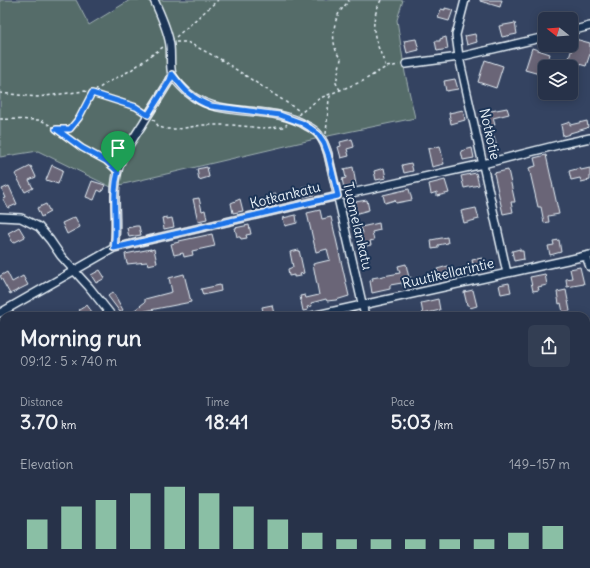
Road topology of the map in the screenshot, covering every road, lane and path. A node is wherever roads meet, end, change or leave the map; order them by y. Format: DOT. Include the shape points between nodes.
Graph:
graph roads {
  1 [pos="154,0"];
  2 [pos="218,0"];
  3 [pos="349,0"];
  4 [pos="380,0"];
  5 [pos="465,0"];
  6 [pos="590,26"];
  7 [pos="578,29"];
  8 [pos="179,35"];
  9 [pos="538,39"];
  10 [pos="170,42"];
  11 [pos="459,56"];
  12 [pos="406,64"];
  13 [pos="386,67"];
  14 [pos="172,74"];
  15 [pos="340,90"];
  16 [pos="0,93"];
  17 [pos="92,93"];
  18 [pos="332,93"];
  19 [pos="300,113"];
  20 [pos="148,115"];
  21 [pos="0,119"];
  22 [pos="56,129"];
  23 [pos="590,138"];
  24 [pos="324,143"];
  25 [pos="483,164"];
  26 [pos="118,172"];
  27 [pos="338,196"];
  28 [pos="0,217"];
  29 [pos="114,248"];
  30 [pos="588,255"];
  31 [pos="590,267"];
  32 [pos="74,271"];
  33 [pos="507,273"];
  34 [pos="363,305"];
  35 [pos="2,312"];
  36 [pos="109,312"];
  37 [pos="331,312"];
  38 [pos="364,312"];
  1 -- 10 [label="street"];
  2 -- 8 [label="path"];
  3 -- 15 [label="path" via="339,12 335,30 334,47 341,59 336,83"];
  4 -- 13 [label="path" via="373,19 373,29"];
  5 -- 11 [label="street, Notkotie" via="456,35"];
  6 -- 7 [label="street"];
  8 -- 10 [label="path"];
  8 -- 10 [label="path"];
  9 -- 11 [label="street"];
  10 -- 14 [label="street"];
  10 -- 17 [label="path" via="131,70"];
  10 -- 19 [label="path" via="186,42 220,59"];
  11 -- 12 [label="street"];
  11 -- 25 [label="street, Notkotie"];
  14 -- 20 [label="street"];
  14 -- 24 [label="street, Tuomelankatu" via="193,98 201,102 211,106 265,112 293,119 318,134"];
  16 -- 17 [label="path" via="37,97 85,91"];
  17 -- 20 [label="path" via="136,107"];
  17 -- 22 [label="path" via="70,129"];
  18 -- 24 [label="path" via="329,99"];
  20 -- 26 [label="street" via="131,142"];
  21 -- 22 [label="path" via="41,120"];
  22 -- 26 [label="path" via="106,161"];
  23 -- 25 [label="street, Kotkankatu"];
  24 -- 27 [label="street, Tuomelankatu"];
  25 -- 27 [label="street, Kotkankatu"];
  25 -- 33 [label="street, Notkotie"];
  26 -- 29 [label="street" via="114,198"];
  27 -- 29 [label="street, Kotkankatu"];
  27 -- 34 [label="street, Tuomelankatu"];
  28 -- 32 [label="street" via="21,218 39,227"];
  29 -- 32 [label="street, Kotkankatu"];
  30 -- 31 [label="street"];
  30 -- 33 [label="street, Ruutikellarintie"];
  32 -- 35 [label="street, Kotkankatu"];
  32 -- 36 [label="street"];
  33 -- 34 [label="street, Ruutikellarintie"];
  34 -- 37 [label="street, Ruutikellarintie"];
  34 -- 38 [label="street, Tuomelankatu"];
}
